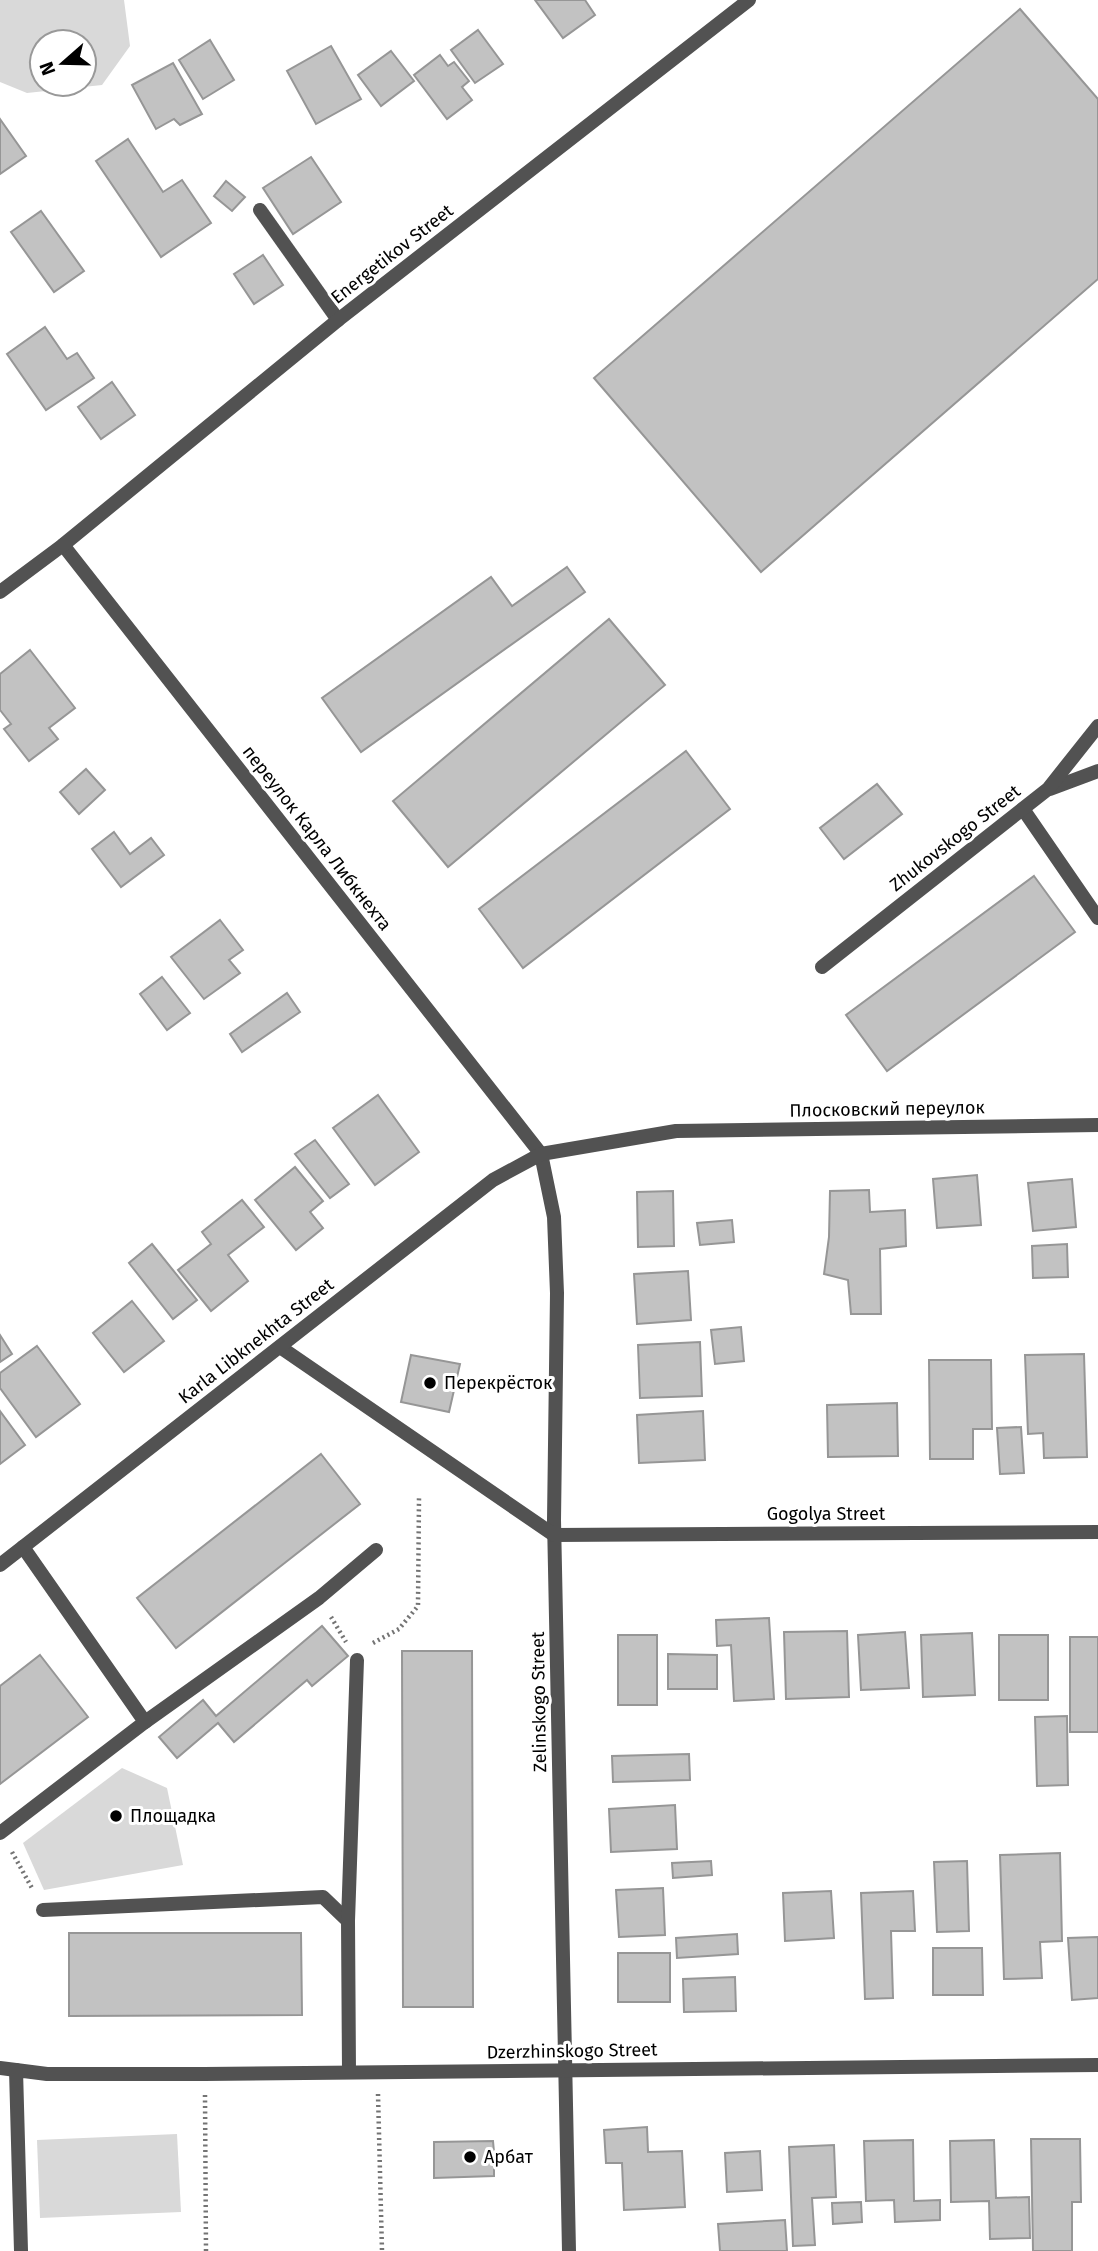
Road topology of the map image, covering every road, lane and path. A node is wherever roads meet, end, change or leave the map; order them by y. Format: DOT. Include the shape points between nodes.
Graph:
graph roads {
  1 [pos="749,0"];
  2 [pos="260,211"];
  3 [pos="338,320"];
  4 [pos="63,545"];
  5 [pos="0,592"];
  6 [pos="1098,726"];
  7 [pos="1098,771"];
  8 [pos="1048,789"];
  9 [pos="1023,809"];
  10 [pos="1098,918"];
  11 [pos="822,967"];
  12 [pos="1098,1124"];
  13 [pos="541,1154"];
  14 [pos="280,1347"];
  15 [pos="419,1498"];
  16 [pos="1098,1532"];
  17 [pos="554,1535"];
  18 [pos="23,1547"];
  19 [pos="376,1550"];
  20 [pos="0,1565"];
  21 [pos="319,1598"];
  22 [pos="357,1660"];
  23 [pos="145,1722"];
  24 [pos="1,1833"];
  25 [pos="43,1910"];
  26 [pos="348,1921"];
  27 [pos="1098,2065"];
  28 [pos="0,2068"];
  29 [pos="16,2070"];
  30 [pos="566,2070"];
  31 [pos="349,2072"];
  32 [pos="377,2072"];
  33 [pos="205,2126"];
  34 [pos="21,2251"];
  35 [pos="206,2251"];
  36 [pos="382,2251"];
  37 [pos="569,2251"];
  1 -- 3 [label="street, Energetikov Street"];
  2 -- 3 [label="street"];
  3 -- 4 [label="street, Energetikov Street"];
  4 -- 5 [label="street, Energetikov Street"];
  4 -- 13 [label="street, переулок Карла Либкнехта"];
  6 -- 8 [label="street, Zhukovskogo Street"];
  7 -- 8 [label="street"];
  8 -- 9 [label="street, Zhukovskogo Street"];
  9 -- 10 [label="street"];
  9 -- 11 [label="street, Zhukovskogo Street"];
  12 -- 13 [label="street, Плосковский переулок" via="677,1132"];
  13 -- 14 [label="street, Karla Libknekhta Street" via="493,1180"];
  13 -- 17 [label="street, Zelinskogo Street" via="555,1229"];
  14 -- 17 [label="street"];
  14 -- 18 [label="street, Karla Libknekhta Street"];
  15 -- 22 [label="path" via="418,1606 399,1629 373,1643"];
  16 -- 17 [label="street, Gogolya Street"];
  17 -- 30 [label="street, Zelinskogo Street"];
  18 -- 20 [label="street, Karla Libknekhta Street"];
  18 -- 23 [label="street"];
  19 -- 21 [label="street"];
  21 -- 22 [label="path"];
  21 -- 23 [label="street"];
  22 -- 26 [label="street"];
  23 -- 24 [label="street"];
  24 -- 25 [label="path"];
  25 -- 26 [label="street" via="323,1898"];
  26 -- 31 [label="street"];
  27 -- 30 [label="street, Dzerzhinskogo Street"];
  28 -- 29 [label="street, Dzerzhinskogo Street"];
  29 -- 31 [label="street, Dzerzhinskogo Street" via="47,2074"];
  29 -- 34 [label="street"];
  30 -- 32 [label="street, Dzerzhinskogo Street"];
  30 -- 37 [label="street, Zelinskogo Street"];
  31 -- 32 [label="street, Dzerzhinskogo Street"];
  32 -- 36 [label="path"];
  33 -- 35 [label="path"];
}
